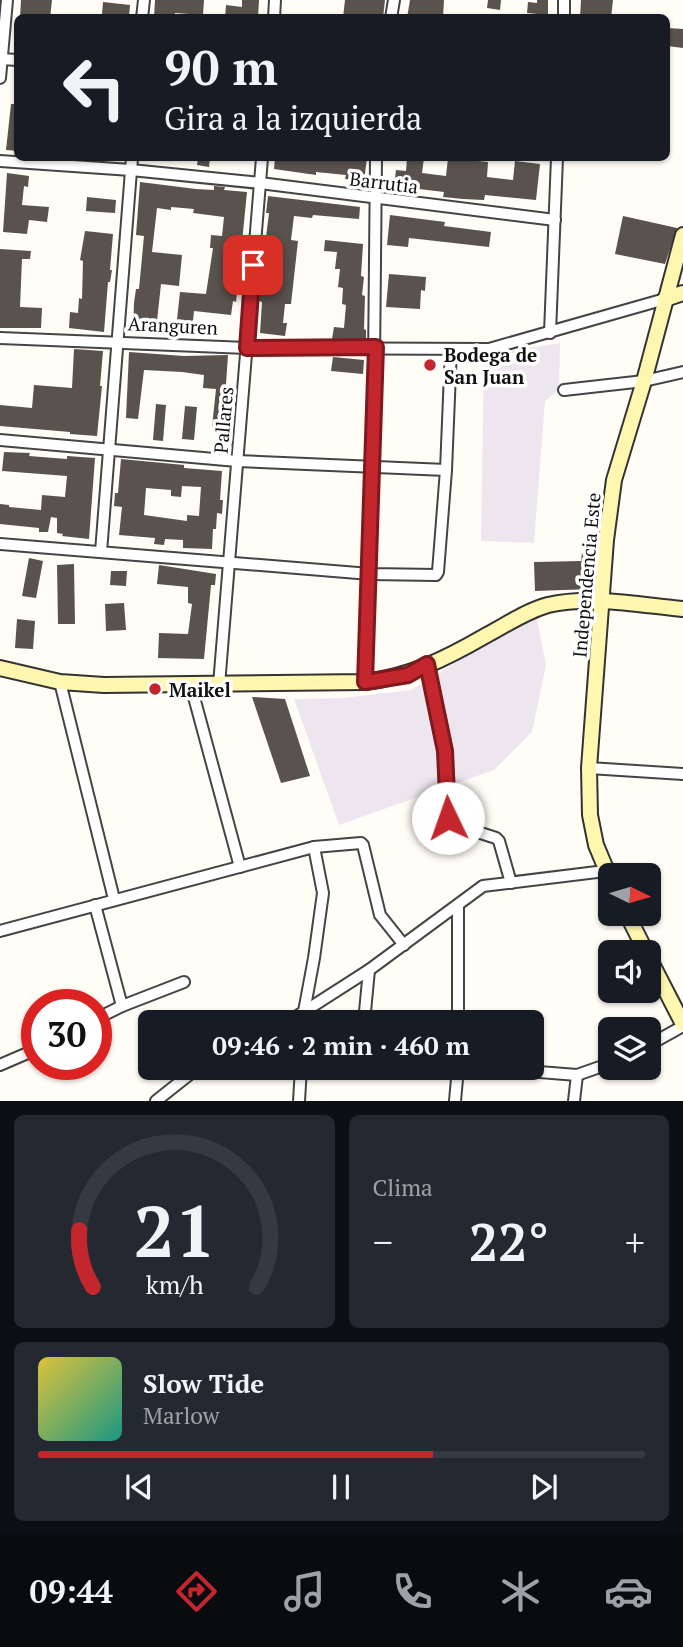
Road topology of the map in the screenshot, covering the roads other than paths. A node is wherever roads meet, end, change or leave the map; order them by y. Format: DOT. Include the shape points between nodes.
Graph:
graph roads {
  1 [pos="7,0"];
  2 [pos="1,59"];
  3 [pos="0,78"];
  4 [pos="0,161"];
  5 [pos="132,161"];
  6 [pos="262,161"];
  7 [pos="376,161"];
  8 [pos="558,161"];
  9 [pos="61,162"];
  10 [pos="131,170"];
  11 [pos="260,183"];
  12 [pos="375,199"];
  13 [pos="555,220"];
  14 [pos="683,236"];
  15 [pos="683,293"];
  16 [pos="665,299"];
  17 [pos="550,333"];
  18 [pos="0,338"];
  19 [pos="118,342"];
  20 [pos="376,347"];
  21 [pos="247,348"];
  22 [pos="451,349"];
  23 [pos="683,372"];
  24 [pos="644,382"];
  25 [pos="564,390"];
  26 [pos="0,440"];
  27 [pos="109,448"];
  28 [pos="237,461"];
  29 [pos="373,466"];
  30 [pos="446,470"];
  31 [pos="0,544"];
  32 [pos="101,552"];
  33 [pos="229,562"];
  34 [pos="370,573"];
  35 [pos="602,602"];
  36 [pos="683,609"];
  37 [pos="427,664"];
  38 [pos="0,668"];
  39 [pos="60,682"];
  40 [pos="365,682"];
  41 [pos="191,685"];
  42 [pos="219,685"];
  43 [pos="589,768"];
  44 [pos="683,774"];
  45 [pos="314,847"];
  46 [pos="603,863"];
  47 [pos="240,867"];
  48 [pos="598,877"];
  49 [pos="511,883"];
  50 [pos="114,899"];
  51 [pos="95,905"];
  52 [pos="458,906"];
  53 [pos="0,931"];
  54 [pos="404,944"];
  55 [pos="369,970"];
  56 [pos="184,982"];
  57 [pos="661,982"];
  58 [pos="122,1006"];
  59 [pos="304,1010"];
  60 [pos="314,1010"];
  61 [pos="365,1010"];
  62 [pos="458,1010"];
  63 [pos="112,1011"];
  64 [pos="683,1025"];
  65 [pos="661,1038"];
  66 [pos="21,1056"];
  67 [pos="0,1065"];
  68 [pos="598,1067"];
  69 [pos="544,1072"];
  70 [pos="576,1075"];
  71 [pos="182,1080"];
  72 [pos="300,1080"];
  73 [pos="457,1080"];
  74 [pos="156,1101"];
  75 [pos="299,1101"];
  76 [pos="455,1101"];
  77 [pos="574,1101"];
  1 -- 2 [label="street"];
  2 -- 3 [label="street"];
  4 -- 9 [label="street, Barrutia"];
  5 -- 10 [label="street"];
  6 -- 11 [label="street, Pallares"];
  7 -- 12 [label="street"];
  8 -- 13 [label="street"];
  9 -- 10 [label="street, Barrutia"];
  10 -- 11 [label="street, Barrutia"];
  10 -- 19 [label="street"];
  11 -- 12 [label="street, Barrutia"];
  11 -- 21 [label="street, Pallares"];
  12 -- 13 [label="street, Barrutia"];
  12 -- 20 [label="street"];
  13 -- 17 [label="street"];
  14 -- 16 [label="main road, Independencia Este"];
  15 -- 16 [label="main road"];
  16 -- 17 [label="street"];
  16 -- 24 [label="main road, Independencia Este"];
  17 -- 22 [label="street, Aranguren" via="489,349"];
  18 -- 19 [label="street, Aranguren"];
  19 -- 21 [label="street, Aranguren"];
  19 -- 27 [label="street"];
  20 -- 21 [label="street, Aranguren"];
  20 -- 22 [label="street, Aranguren"];
  20 -- 29 [label="street"];
  21 -- 28 [label="street, Pallares"];
  22 -- 30 [label="street"];
  23 -- 24 [label="street"];
  24 -- 25 [label="street"];
  24 -- 35 [label="main road, Independencia Este" via="614,481"];
  26 -- 27 [label="street"];
  27 -- 28 [label="street"];
  27 -- 32 [label="street"];
  28 -- 29 [label="street"];
  28 -- 33 [label="street, Pallares"];
  29 -- 30 [label="street"];
  29 -- 34 [label="street"];
  30 -- 34 [label="street" via="436,575"];
  31 -- 32 [label="street"];
  32 -- 33 [label="street"];
  33 -- 34 [label="street"];
  33 -- 42 [label="street, Pallares"];
  34 -- 40 [label="street"];
  35 -- 36 [label="main road"];
  35 -- 37 [label="main road" via="558,603 529,612"];
  35 -- 43 [label="main road, Independencia Este"];
  37 -- 40 [label="main road" via="408,675"];
  37 -- 49 [label="street" via="445,751 447,815 456,825 499,841"];
  38 -- 39 [label="main road"];
  39 -- 41 [label="main road"];
  39 -- 50 [label="street"];
  40 -- 42 [label="main road"];
  41 -- 42 [label="main road"];
  41 -- 47 [label="street"];
  43 -- 44 [label="street"];
  43 -- 46 [label="main road, Independencia Este" via="590,815"];
  45 -- 47 [label="street"];
  45 -- 54 [label="street" via="363,844 380,915"];
  45 -- 59 [label="street" via="323,894"];
  47 -- 50 [label="street"];
  48 -- 49 [label="street"];
  49 -- 52 [label="street" via="484,886"];
  50 -- 51 [label="street"];
  51 -- 53 [label="street"];
  51 -- 58 [label="street"];
  52 -- 54 [label="street"];
  52 -- 62 [label="street"];
  54 -- 55 [label="street"];
  55 -- 60 [label="street"];
  55 -- 61 [label="street"];
  56 -- 58 [label="street"];
  57 -- 64 [label="main road"];
  58 -- 63 [label="street"];
  64 -- 65 [label="street"];
  66 -- 67 [label="street"];
  68 -- 70 [label="street"];
  69 -- 70 [label="street"];
  70 -- 77 [label="street"];
  71 -- 74 [label="street"];
  72 -- 75 [label="street"];
  73 -- 76 [label="street"];
}
